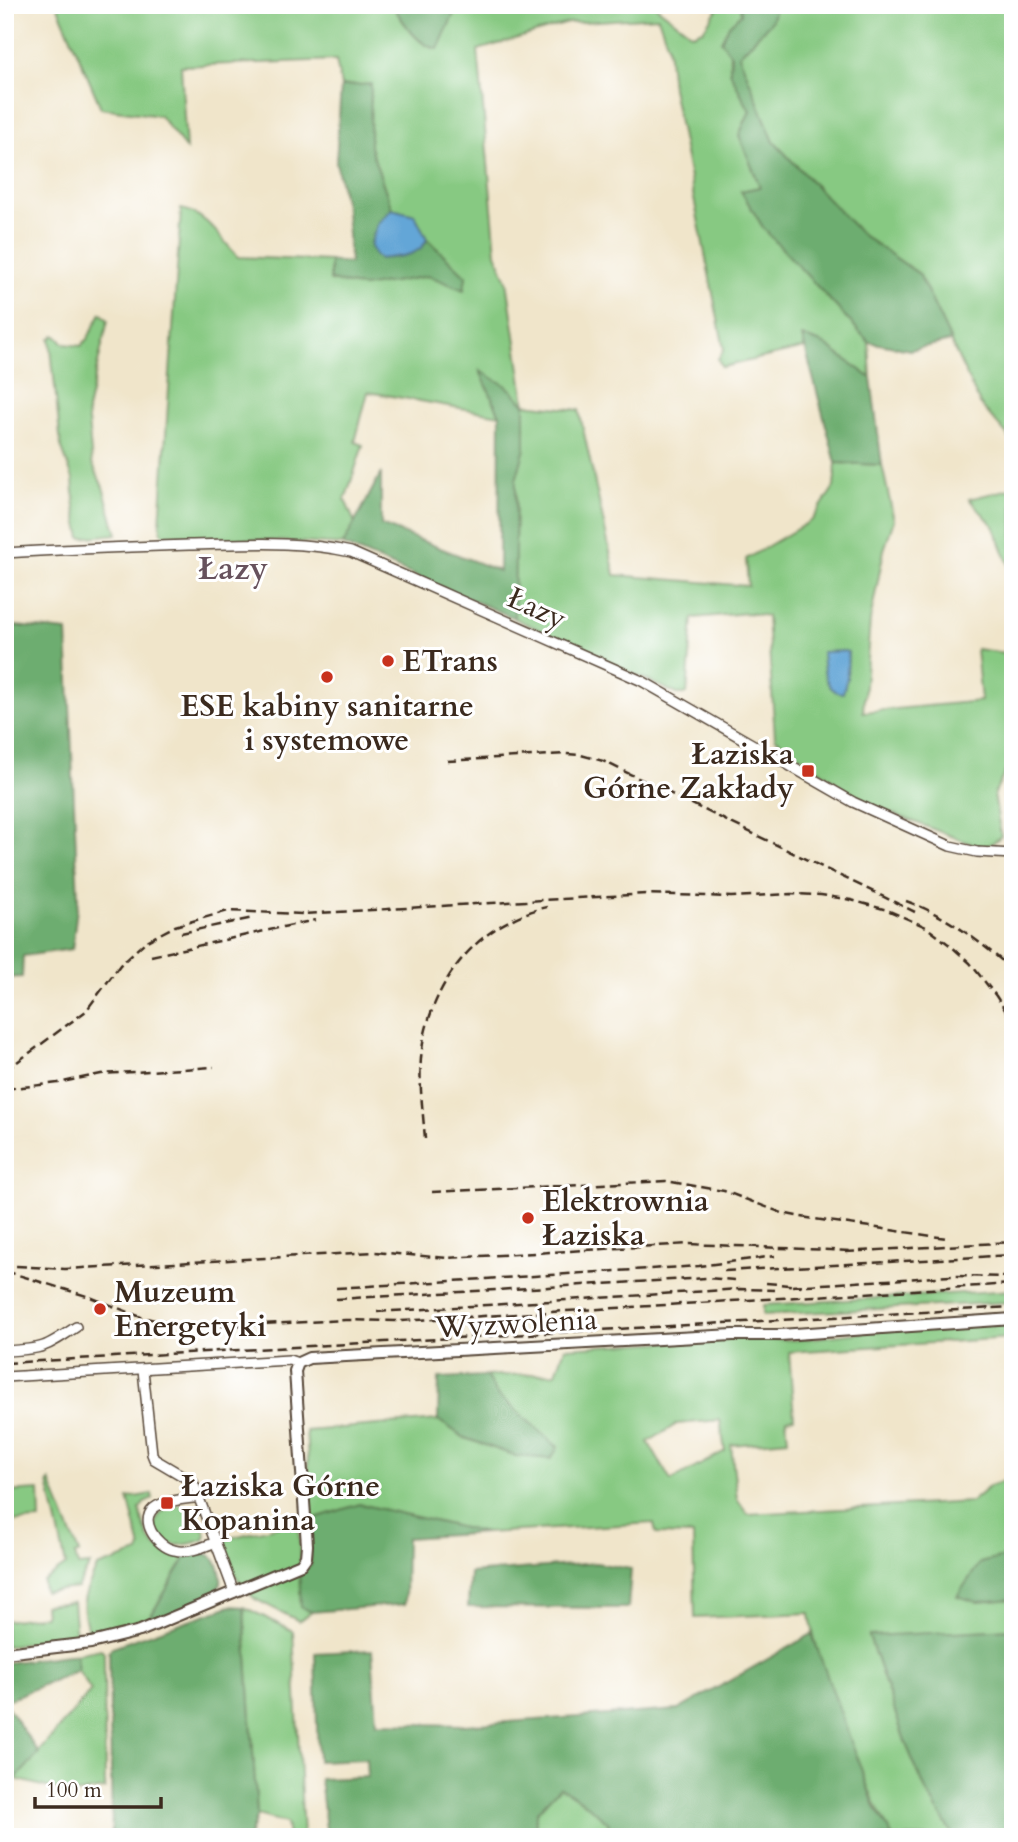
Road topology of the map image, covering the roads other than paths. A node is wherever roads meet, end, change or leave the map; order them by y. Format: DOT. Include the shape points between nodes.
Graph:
graph roads {
  1 [pos="5,553"];
  2 [pos="1013,854"];
  3 [pos="1013,1319"];
  4 [pos="76,1327"];
  5 [pos="5,1351"];
  6 [pos="298,1363"];
  7 [pos="143,1370"];
  8 [pos="7,1377"];
  9 [pos="200,1497"];
  10 [pos="216,1542"];
  11 [pos="234,1592"];
  12 [pos="5,1653"];
  1 -- 2 [label="street, Łazy" via="279,543 351,552 642,681 853,802 950,846"];
  3 -- 6 [label="street, Wyzwolenia" via="309,1358"];
  4 -- 5 [label="street" via="48,1346"];
  6 -- 7 [label="street"];
  6 -- 11 [label="street" via="306,1557 301,1564"];
  7 -- 8 [label="street"];
  7 -- 9 [label="street" via="154,1459 194,1482"];
  9 -- 10 [label="street"];
  9 -- 10 [label="street" via="157,1506 150,1513 152,1536 175,1551"];
  10 -- 11 [label="street"];
  11 -- 12 [label="street" via="140,1631 91,1643"];
}
